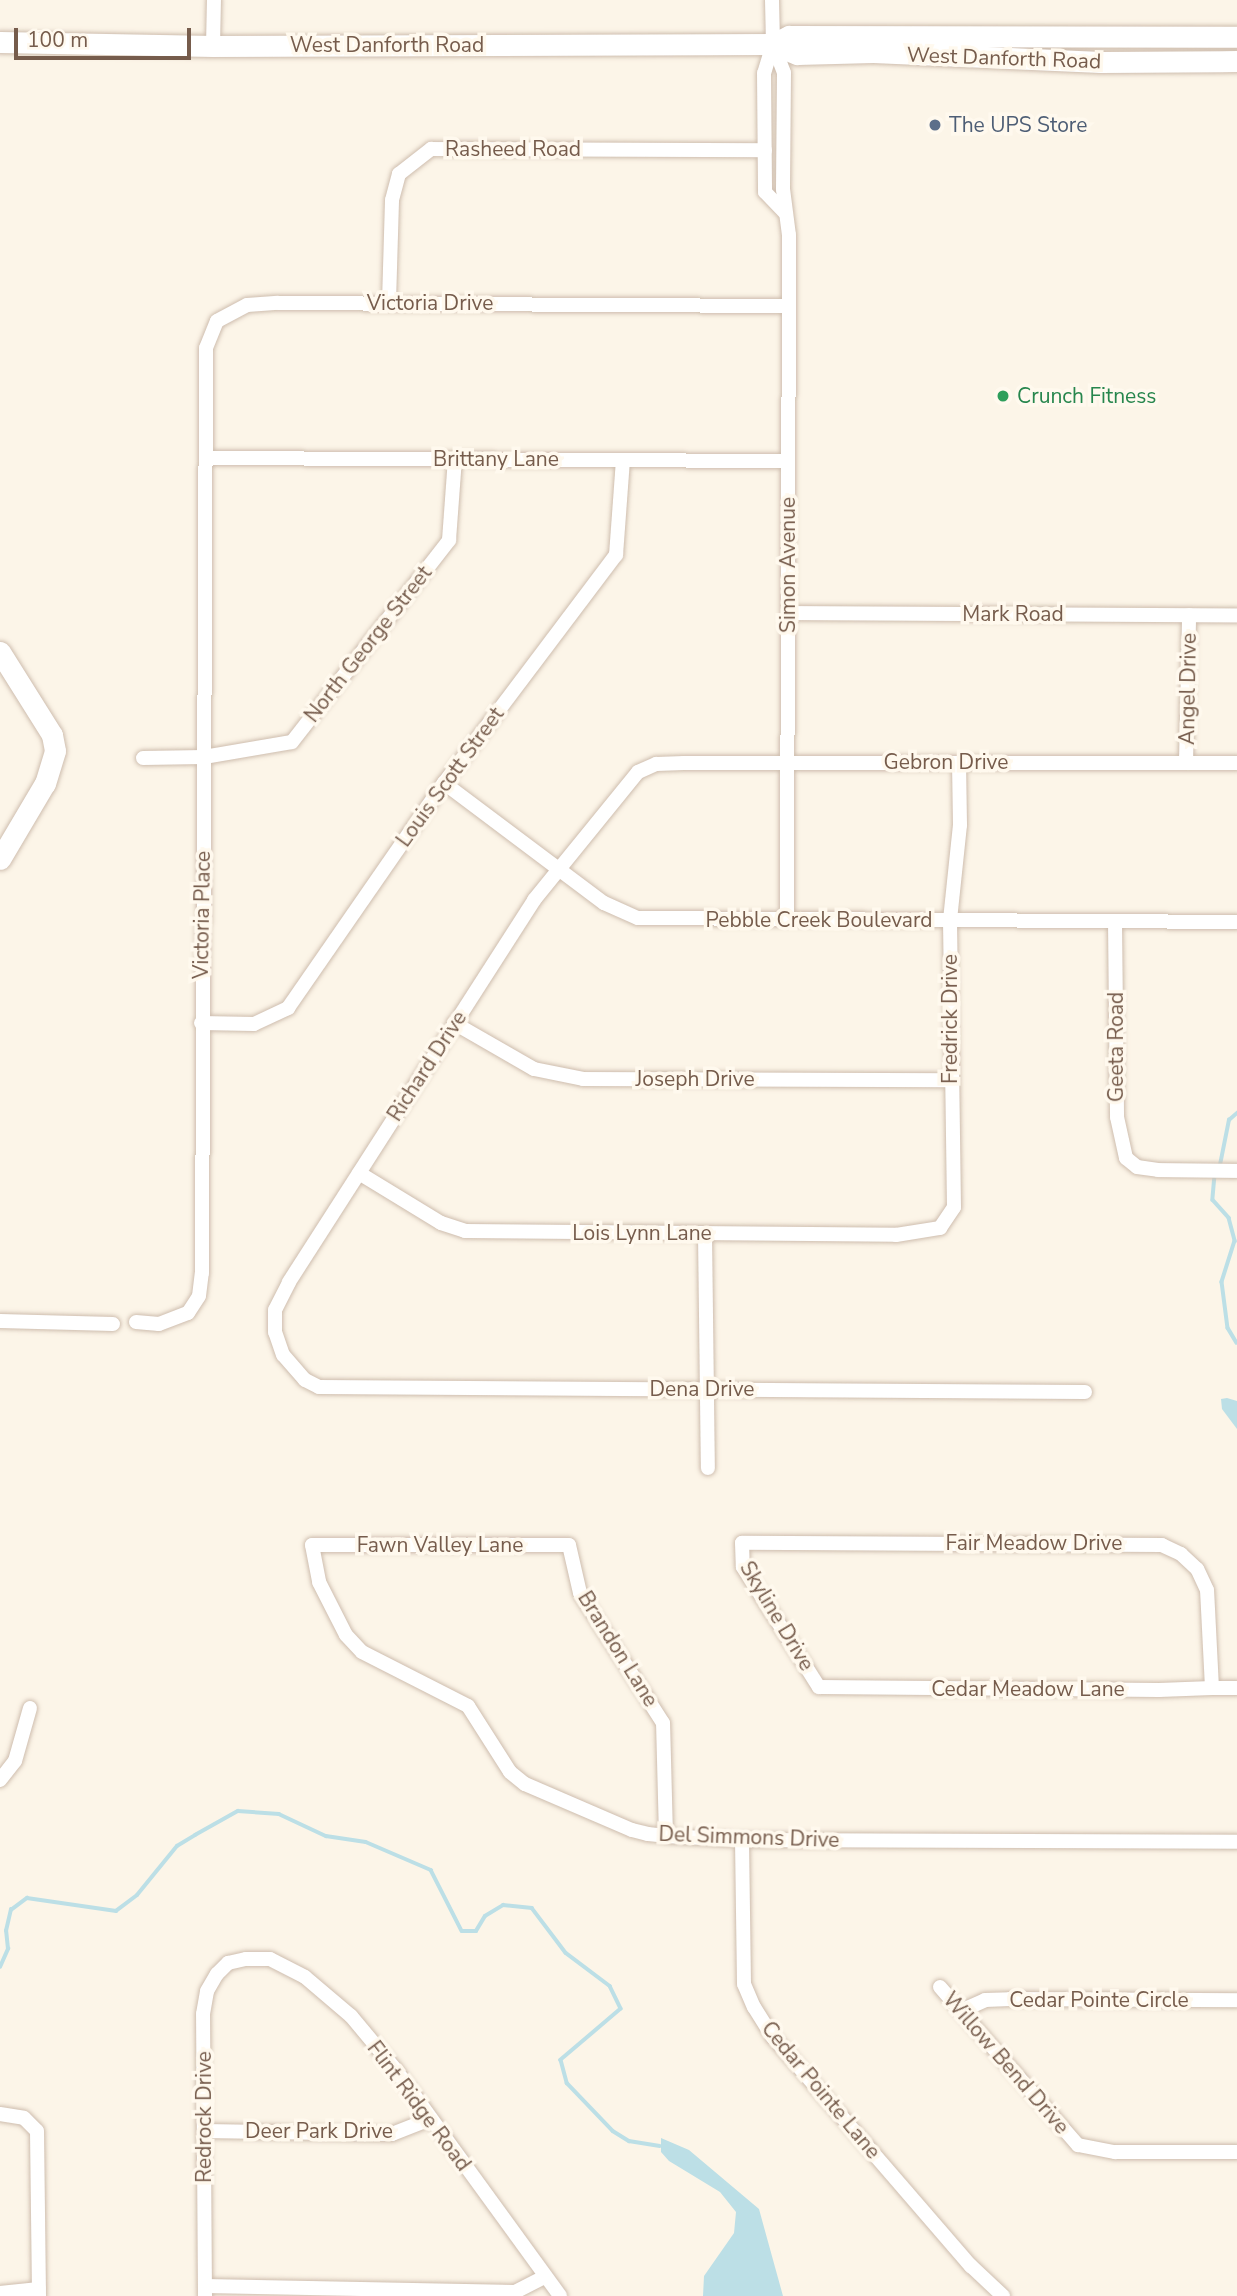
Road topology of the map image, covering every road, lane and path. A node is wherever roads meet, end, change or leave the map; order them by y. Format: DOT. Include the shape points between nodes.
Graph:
graph roads {
  1 [pos="214,0"];
  2 [pos="772,0"];
  3 [pos="1237,37"];
  4 [pos="0,41"];
  5 [pos="773,44"];
  6 [pos="213,46"];
  7 [pos="1237,61"];
  8 [pos="765,150"];
  9 [pos="784,212"];
  10 [pos="389,302"];
  11 [pos="789,306"];
  12 [pos="206,458"];
  13 [pos="455,458"];
  14 [pos="623,460"];
  15 [pos="787,461"];
  16 [pos="788,613"];
  17 [pos="1189,615"];
  18 [pos="1237,615"];
  19 [pos="0,652"];
  20 [pos="204,757"];
  21 [pos="143,758"];
  22 [pos="787,761"];
  23 [pos="959,762"];
  24 [pos="1186,762"];
  25 [pos="1237,763"];
  26 [pos="656,764"];
  27 [pos="444,783"];
  28 [pos="0,859"];
  29 [pos="563,870"];
  30 [pos="787,919"];
  31 [pos="950,920"];
  32 [pos="1115,920"];
  33 [pos="1237,922"];
  34 [pos="201,1023"];
  35 [pos="454,1023"];
  36 [pos="950,1080"];
  37 [pos="1237,1171"];
  38 [pos="359,1173"];
  39 [pos="940,1228"];
  40 [pos="705,1233"];
  41 [pos="0,1321"];
  42 [pos="136,1322"];
  43 [pos="113,1324"];
  44 [pos="319,1387"];
  45 [pos="708,1389"];
  46 [pos="1085,1392"];
  47 [pos="708,1468"];
  48 [pos="741,1543"];
  49 [pos="312,1545"];
  50 [pos="569,1545"];
  51 [pos="820,1687"];
  52 [pos="1212,1688"];
  53 [pos="1237,1688"];
  54 [pos="30,1708"];
  55 [pos="0,1780"];
  56 [pos="666,1836"];
  57 [pos="741,1840"];
  58 [pos="1237,1842"];
  59 [pos="246,1959"];
  60 [pos="940,1987"];
  61 [pos="1237,2000"];
  62 [pos="963,2010"];
  63 [pos="0,2114"];
  64 [pos="430,2119"];
  65 [pos="204,2131"];
  66 [pos="1237,2152"];
  67 [pos="545,2277"];
  68 [pos="205,2291"];
  69 [pos="0,2293"];
  70 [pos="39,2293"];
  71 [pos="559,2296"];
  72 [pos="1003,2296"];
  1 -- 6 [label="street"];
  2 -- 5 [label="street"];
  3 -- 5 [label="main road, West Danforth Road" via="789,36"];
  4 -- 6 [label="main road, West Danforth Road"];
  5 -- 6 [label="main road, West Danforth Road"];
  5 -- 7 [label="main road, West Danforth Road" via="797,54"];
  5 -- 8 [label="street" via="764,73"];
  5 -- 9 [label="street, Simon Avenue" via="784,73"];
  8 -- 9 [label="street" via="765,192"];
  8 -- 10 [label="street, Rasheed Road" via="431,149 399,174 392,200"];
  9 -- 11 [label="street, Simon Avenue"];
  10 -- 11 [label="street, Victoria Drive"];
  10 -- 12 [label="street, Victoria Drive" via="247,305 216,321 206,348"];
  11 -- 15 [label="street, Simon Avenue"];
  12 -- 13 [label="street, Brittany Lane"];
  12 -- 20 [label="street, Victoria Place"];
  13 -- 14 [label="street, Brittany Lane"];
  13 -- 20 [label="street, North George Street" via="449,540 292,742"];
  14 -- 15 [label="street, Brittany Lane"];
  14 -- 27 [label="street, Louis Scott Street" via="616,555"];
  15 -- 16 [label="street, Simon Avenue"];
  16 -- 17 [label="street, Mark Road"];
  16 -- 22 [label="street, Simon Avenue"];
  17 -- 18 [label="street, Mark Road"];
  17 -- 24 [label="street, Angel Drive"];
  19 -- 28 [label="main road" via="52,735 55,751 51,772"];
  20 -- 21 [label="street, North George Street"];
  20 -- 34 [label="street, Victoria Place"];
  22 -- 23 [label="street, Gebron Drive"];
  22 -- 26 [label="street, Gebron Drive"];
  22 -- 30 [label="street, Simon Avenue"];
  23 -- 24 [label="street, Gebron Drive"];
  23 -- 31 [label="street, Fredrick Drive" via="960,825"];
  24 -- 25 [label="street, Gebron Drive"];
  26 -- 29 [label="street, Richard Drive" via="626,784"];
  27 -- 29 [label="street, Pebble Creek Boulevard"];
  27 -- 34 [label="street, Louis Scott Street" via="288,1008 254,1024"];
  29 -- 30 [label="street, Pebble Creek Boulevard" via="604,903 638,918"];
  29 -- 35 [label="street, Richard Drive" via="534,900"];
  30 -- 31 [label="street, Pebble Creek Boulevard"];
  31 -- 32 [label="street, Pebble Creek Boulevard"];
  31 -- 36 [label="street, Fredrick Drive"];
  32 -- 33 [label="street, Pebble Creek Boulevard"];
  32 -- 37 [label="street, Geeta Road" via="1117,1117 1126,1158 1137,1167"];
  34 -- 42 [label="street, Victoria Place" via="199,1296 177,1320"];
  35 -- 36 [label="street, Joseph Drive" via="534,1069 583,1079"];
  35 -- 38 [label="street, Richard Drive"];
  36 -- 39 [label="street, Fredrick Drive" via="954,1207"];
  38 -- 40 [label="street, Lois Lynn Lane" via="441,1223 465,1231"];
  38 -- 44 [label="street, Richard Drive" via="275,1310 275,1332 283,1355 305,1380"];
  39 -- 40 [label="street, Lois Lynn Lane" via="896,1235"];
  40 -- 45 [label="street"];
  41 -- 43 [label="street"];
  44 -- 45 [label="street, Dena Drive"];
  45 -- 46 [label="street, Dena Drive"];
  45 -- 47 [label="street"];
  48 -- 51 [label="street, Skyline Drive" via="743,1567"];
  48 -- 52 [label="street, Fair Meadow Drive" via="1162,1545 1197,1569 1207,1590"];
  49 -- 50 [label="street, Fawn Valley Lane"];
  49 -- 56 [label="street, Del Simmons Drive" via="318,1582 346,1635 362,1652 468,1706 510,1772 525,1784 632,1830"];
  50 -- 56 [label="street, Brandon Lane" via="580,1593 663,1723"];
  51 -- 52 [label="street, Cedar Meadow Lane"];
  52 -- 53 [label="street, Cedar Meadow Lane"];
  54 -- 55 [label="street" via="15,1760"];
  56 -- 57 [label="street, Del Simmons Drive"];
  57 -- 58 [label="street, Del Simmons Drive"];
  57 -- 72 [label="street, Cedar Pointe Lane" via="744,1984 754,2007 773,2037 971,2266"];
  59 -- 64 [label="street, Flint Ridge Road" via="270,1959 305,1977 351,2017"];
  59 -- 65 [label="street, Redrock Drive" via="228,1963 207,1991"];
  60 -- 62 [label="street, Willow Bend Drive"];
  61 -- 62 [label="street, Cedar Pointe Circle" via="1010,1999 985,2000"];
  62 -- 66 [label="street, Willow Bend Drive" via="1078,2145 1115,2152"];
  63 -- 70 [label="street" via="24,2118 37,2131"];
  64 -- 65 [label="street, Deer Park Drive" via="392,2134"];
  64 -- 67 [label="street, Flint Ridge Road"];
  65 -- 68 [label="street, Redrock Drive"];
  67 -- 68 [label="street" via="515,2292"];
  67 -- 71 [label="street, Flint Ridge Road"];
  69 -- 70 [label="street"];
}
